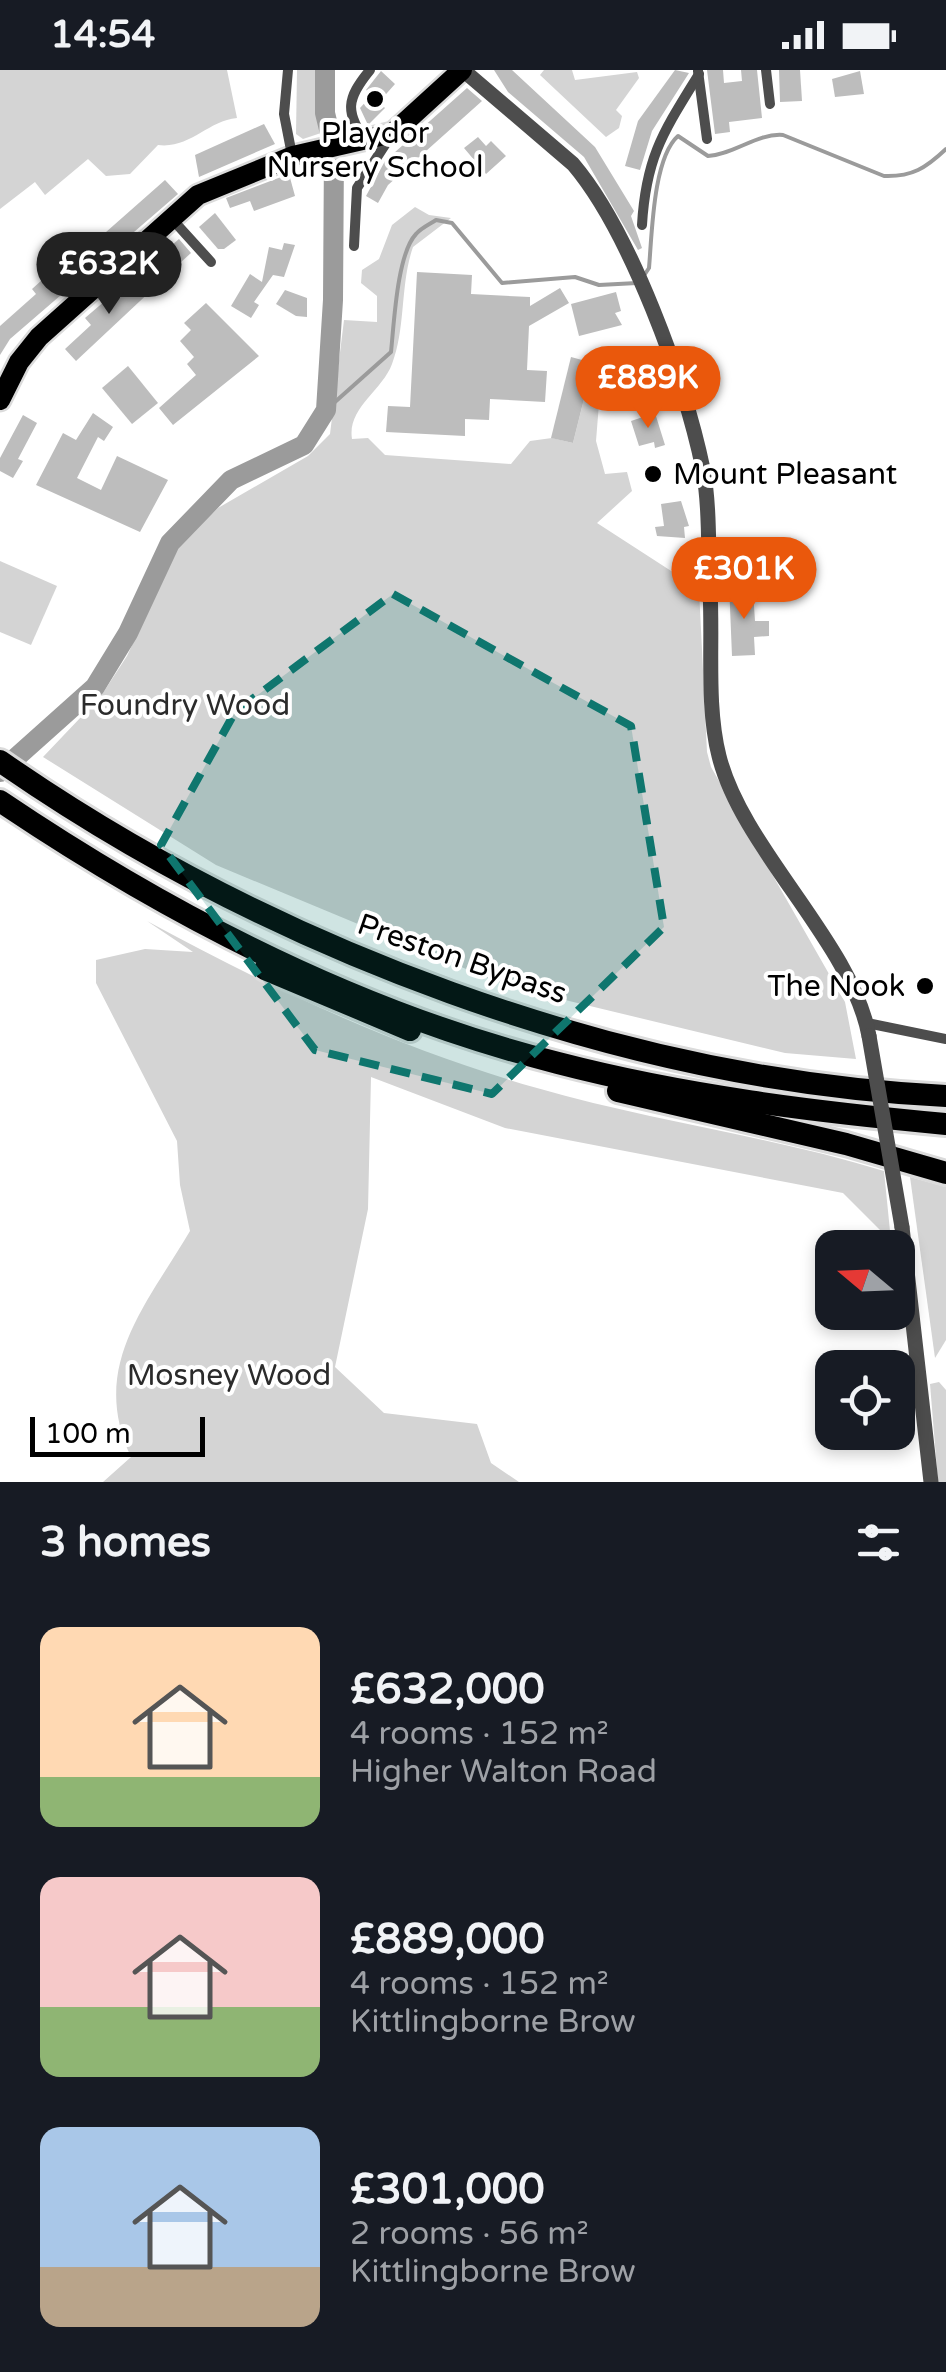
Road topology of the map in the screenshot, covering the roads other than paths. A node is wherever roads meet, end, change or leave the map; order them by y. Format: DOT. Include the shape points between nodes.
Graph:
graph roads {
  1 [pos="288,70"];
  2 [pos="370,70"];
  3 [pos="462,70"];
  4 [pos="766,70"];
  5 [pos="698,72"];
  6 [pos="770,104"];
  7 [pos="393,134"];
  8 [pos="707,139"];
  9 [pos="363,143"];
  10 [pos="292,156"];
  11 [pos="172,219"];
  12 [pos="642,225"];
  13 [pos="354,246"];
  14 [pos="210,262"];
  15 [pos="0,400"];
  16 [pos="0,761"];
  17 [pos="0,801"];
  18 [pos="76,850"];
  19 [pos="868,1030"];
  20 [pos="946,1040"];
  21 [pos="946,1096"];
  22 [pos="946,1124"];
  23 [pos="946,1173"];
  24 [pos="932,1482"];
  1 -- 10 [label="street" via="284,114"];
  2 -- 9 [label="street" via="350,101"];
  3 -- 7 [label="main road"];
  3 -- 19 [label="street" via="587,180 637,276 703,470 718,756 847,980"];
  4 -- 6 [label="street"];
  5 -- 8 [label="street"];
  5 -- 12 [label="street" via="659,137"];
  7 -- 9 [label="main road"];
  7 -- 13 [label="street" via="357,188"];
  9 -- 10 [label="main road"];
  10 -- 11 [label="main road" via="198,196"];
  11 -- 14 [label="street"];
  11 -- 15 [label="main road" via="40,337"];
  16 -- 21 [label="highway, Preston Bypass" via="228,899 462,997 624,1045 755,1072"];
  17 -- 18 [label="highway"];
  18 -- 22 [label="highway" via="215,930 363,996 558,1063 712,1096"];
  18 -- 23 [label="highway" via="170,924 382,1020 560,1078"];
  19 -- 20 [label="street"];
  19 -- 24 [label="street, bridge" via="902,1227"];
}
